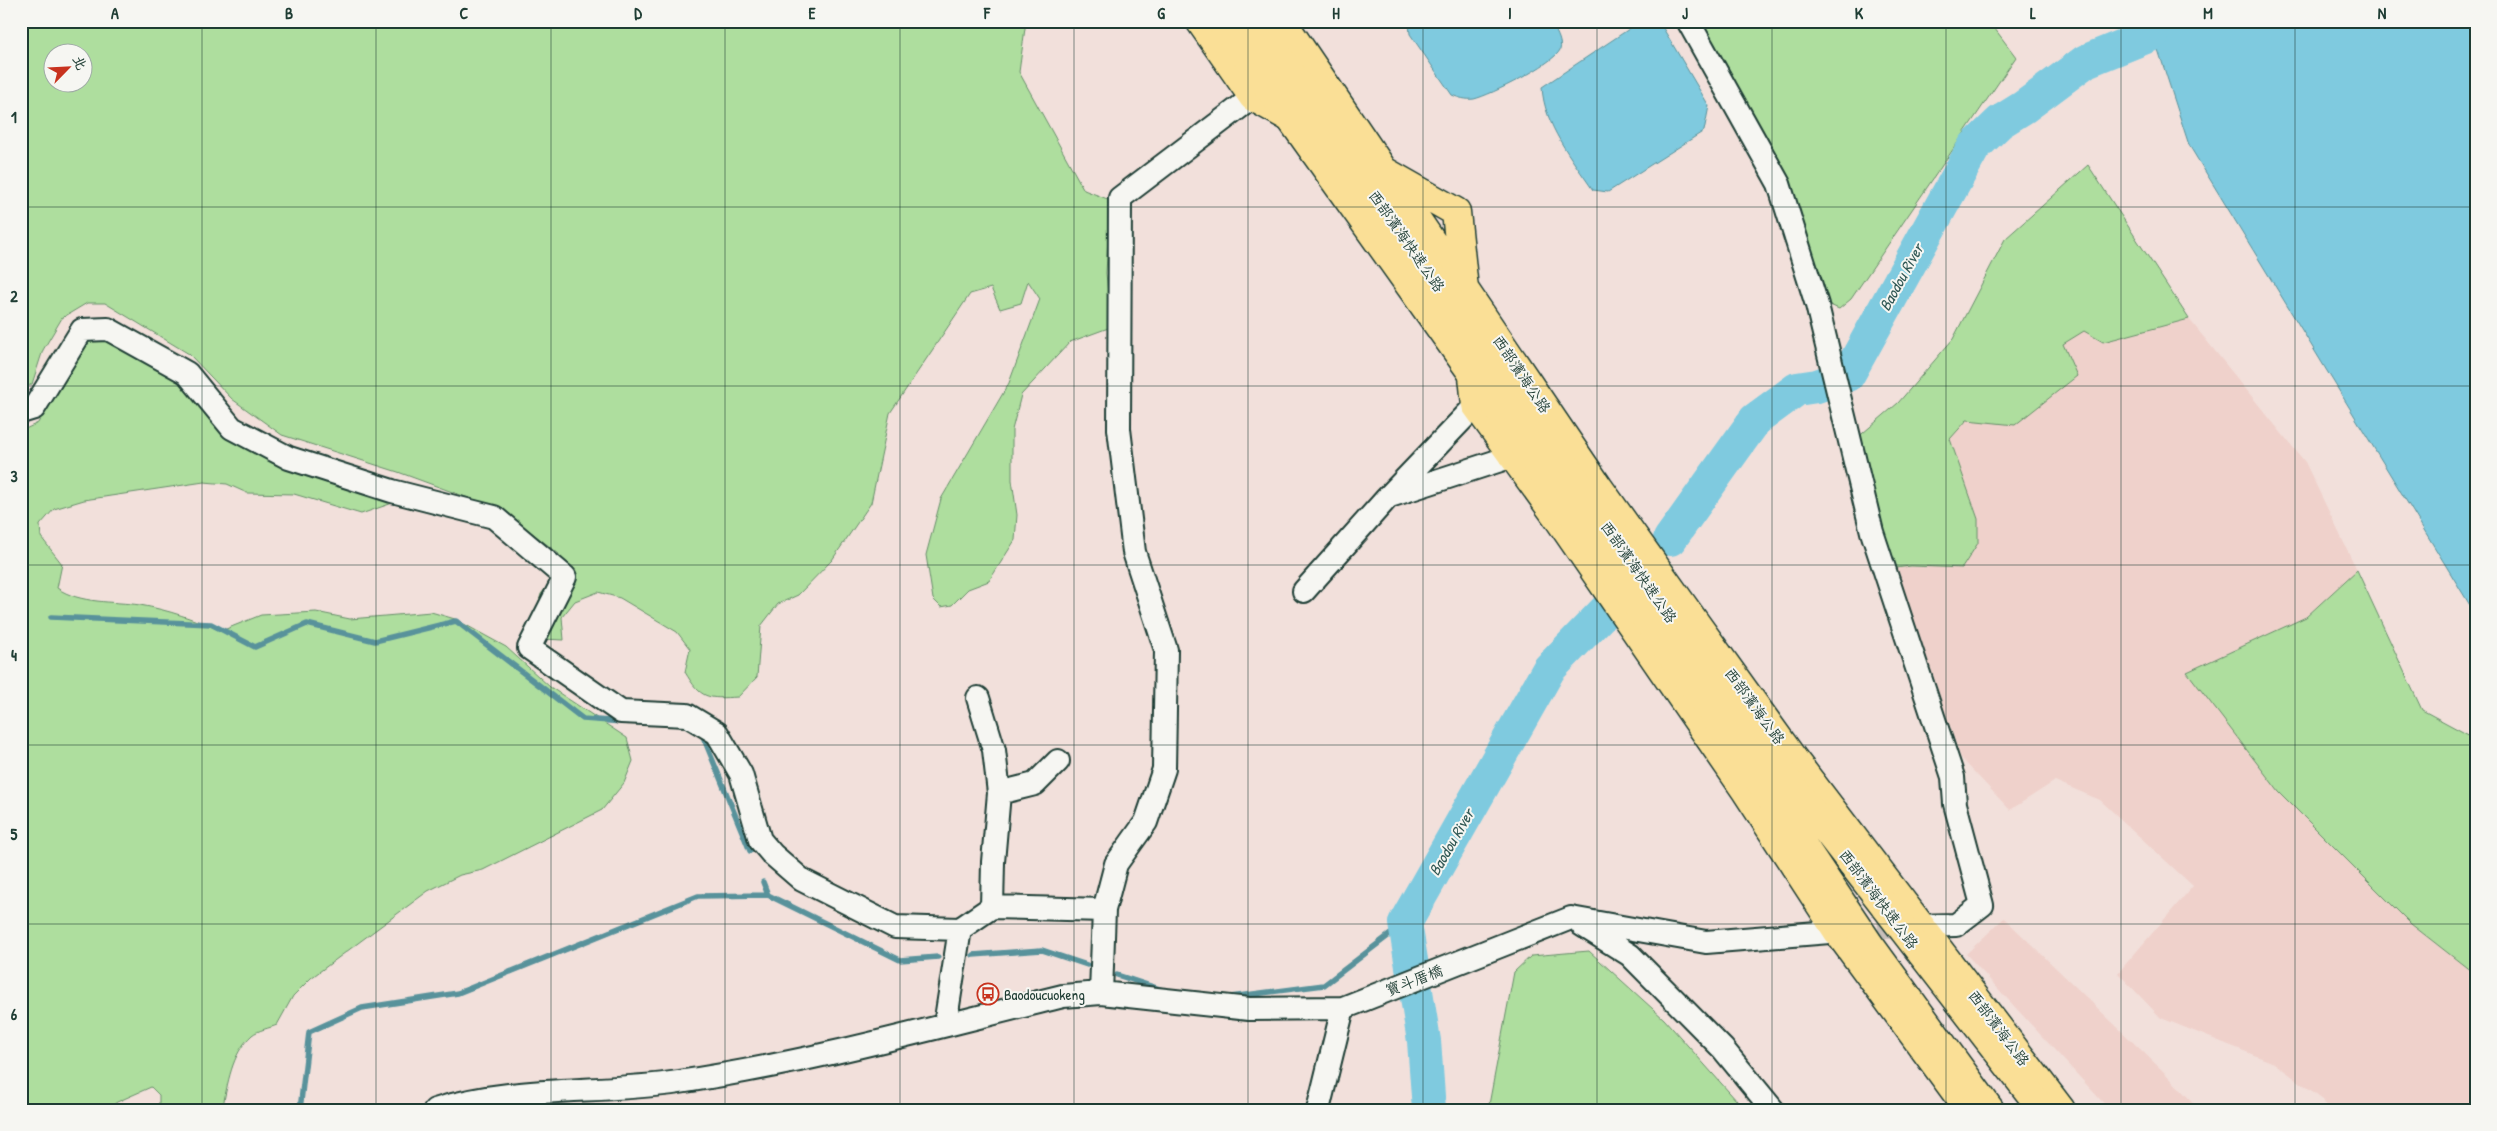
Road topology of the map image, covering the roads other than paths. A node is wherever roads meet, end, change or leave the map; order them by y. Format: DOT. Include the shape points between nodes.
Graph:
graph roads {
  1 [pos="1200,21"];
  2 [pos="1221,21"];
  3 [pos="1254,21"];
  4 [pos="1282,21"];
  5 [pos="1688,21"];
  6 [pos="1253,96"];
  7 [pos="1476,405"];
  8 [pos="21,412"];
  9 [pos="1513,456"];
  10 [pos="1387,498"];
  11 [pos="1579,504"];
  12 [pos="1304,591"];
  13 [pos="978,698"];
  14 [pos="1058,762"];
  15 [pos="1768,774"];
  16 [pos="999,793"];
  17 [pos="992,907"];
  18 [pos="1104,910"];
  19 [pos="1571,918"];
  20 [pos="1919,926"];
  21 [pos="960,929"];
  22 [pos="1840,931"];
  23 [pos="1101,993"];
  24 [pos="1346,1006"];
  25 [pos="945,1025"];
  26 [pos="435,1110"];
  27 [pos="1318,1110"];
  28 [pos="1773,1110"];
  29 [pos="1969,1110"];
  30 [pos="1990,1110"];
  31 [pos="2043,1110"];
  32 [pos="2060,1110"];
  1 -- 6 [label="main road, 西部濱海公路"];
  2 -- 11 [label="main road, 西部濱海快速公路"];
  3 -- 11 [label="main road, 西部濱海快速公路"];
  4 -- 20 [label="main road, 西部濱海公路" via="1599,488 1794,760"];
  5 -- 20 [label="street" via="1779,184 1818,305 1872,532 1953,777 1955,804 1982,904 1956,926"];
  6 -- 7 [label="main road, 西部濱海公路" via="1456,212"];
  6 -- 18 [label="street" via="1120,198 1119,429 1134,552 1166,650 1164,769 1146,822 1116,864"];
  7 -- 9 [label="main road"];
  7 -- 10 [label="street"];
  8 -- 21 [label="street" via="34,408 82,330 108,329 186,373 232,428 289,458 392,491 494,517 565,577 529,648 621,712 687,715 717,733 742,774 760,840 802,880 895,927"];
  9 -- 10 [label="street"];
  9 -- 22 [label="main road"];
  10 -- 12 [label="street"];
  11 -- 15 [label="main road, 西部濱海快速公路"];
  13 -- 16 [label="street" via="994,750"];
  14 -- 16 [label="street" via="1035,784"];
  15 -- 30 [label="main road, 西部濱海快速公路" via="1869,944"];
  15 -- 31 [label="main road, 西部濱海快速公路"];
  16 -- 17 [label="street"];
  17 -- 18 [label="street"];
  17 -- 21 [label="street"];
  18 -- 23 [label="street"];
  19 -- 22 [label="street" via="1706,942"];
  19 -- 24 [label="street, 寶斗厝橋"];
  19 -- 28 [label="street" via="1630,955 1723,1049"];
  20 -- 32 [label="main road, 西部濱海公路"];
  21 -- 25 [label="street"];
  22 -- 29 [label="main road"];
  23 -- 24 [label="street" via="1248,1009"];
  23 -- 25 [label="street" via="1063,996"];
  24 -- 27 [label="street"];
  25 -- 26 [label="street" via="791,1063 678,1082 498,1096"];
}
